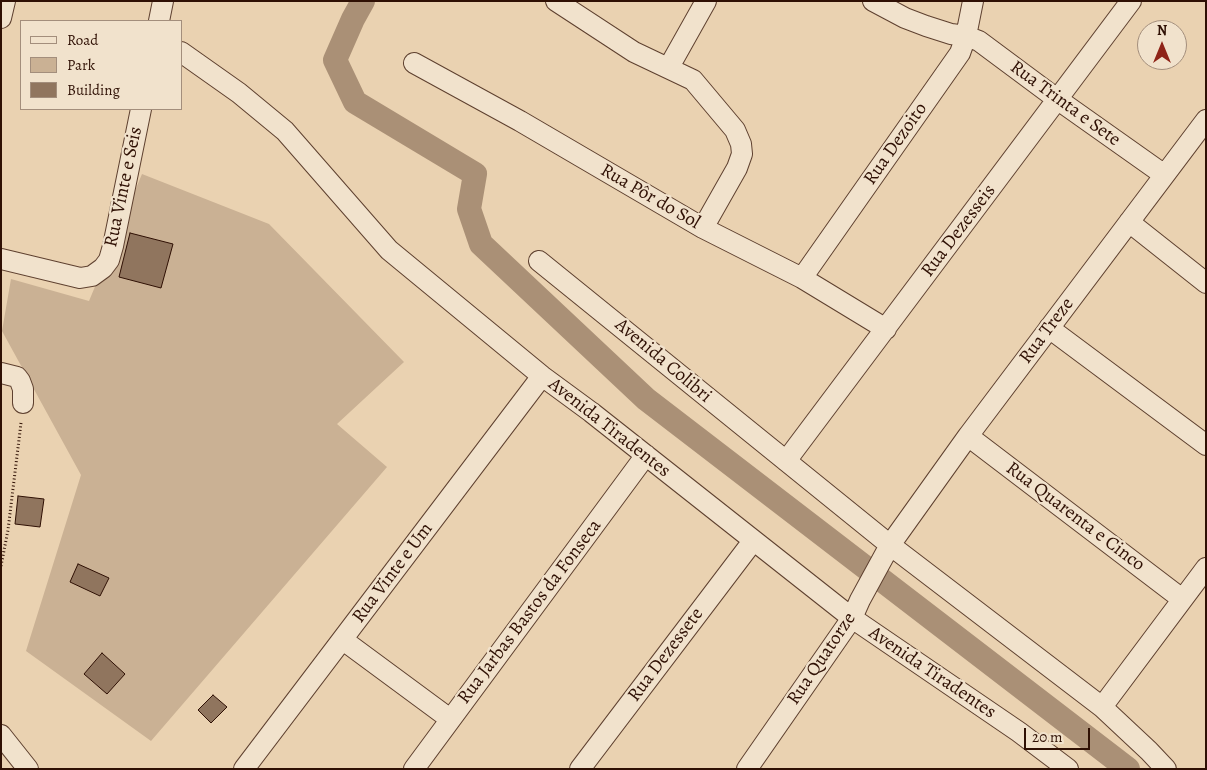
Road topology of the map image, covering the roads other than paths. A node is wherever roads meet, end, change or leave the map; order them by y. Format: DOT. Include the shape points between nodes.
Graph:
graph roads {
  1 [pos="5,1"];
  2 [pos="163,1"];
  3 [pos="556,1"];
  4 [pos="706,1"];
  5 [pos="873,1"];
  6 [pos="973,1"];
  7 [pos="1132,1"];
  8 [pos="1,18"];
  9 [pos="159,20"];
  10 [pos="966,36"];
  11 [pos="182,53"];
  12 [pos="414,63"];
  13 [pos="669,67"];
  14 [pos="1057,99"];
  15 [pos="141,110"];
  16 [pos="1206,120"];
  17 [pos="1163,174"];
  18 [pos="1129,222"];
  19 [pos="703,228"];
  20 [pos="1,259"];
  21 [pos="539,261"];
  22 [pos="802,278"];
  23 [pos="1206,283"];
  24 [pos="1049,328"];
  25 [pos="886,329"];
  26 [pos="1,373"];
  27 [pos="542,376"];
  28 [pos="23,403"];
  29 [pos="968,436"];
  30 [pos="1206,445"];
  31 [pos="646,456"];
  32 [pos="786,461"];
  33 [pos="753,540"];
  34 [pos="886,552"];
  35 [pos="1206,568"];
  36 [pos="1182,599"];
  37 [pos="856,609"];
  38 [pos="343,640"];
  39 [pos="1102,707"];
  40 [pos="450,719"];
  41 [pos="1,735"];
  42 [pos="28,769"];
  43 [pos="244,769"];
  44 [pos="414,769"];
  45 [pos="580,769"];
  46 [pos="747,769"];
  47 [pos="1068,769"];
  48 [pos="1166,769"];
  1 -- 8 [label="street"];
  2 -- 9 [label="street"];
  3 -- 13 [label="street" via="628,48"];
  4 -- 13 [label="street"];
  5 -- 10 [label="street, Rua Trinta e Sete" via="926,26"];
  6 -- 10 [label="street, Rua Dezoito"];
  7 -- 14 [label="street, Rua Dezesseis"];
  10 -- 14 [label="street, Rua Trinta e Sete" via="979,41"];
  10 -- 22 [label="street, Rua Dezoito" via="960,53"];
  11 -- 27 [label="street, Avenida Tiradentes" via="285,131 389,250"];
  12 -- 19 [label="street, Rua Pôr do Sol"];
  13 -- 19 [label="street" via="693,80 724,115 741,144 742,154 737,168"];
  14 -- 17 [label="street, Rua Trinta e Sete"];
  14 -- 25 [label="street, Rua Dezesseis"];
  15 -- 20 [label="street, Rua Vinte e Seis" via="108,260 103,268 92,276 80,278"];
  16 -- 17 [label="street, Rua Treze"];
  17 -- 18 [label="street, Rua Treze"];
  18 -- 23 [label="street"];
  18 -- 24 [label="street, Rua Treze"];
  19 -- 22 [label="street, Rua Pôr do Sol"];
  21 -- 32 [label="street, Avenida Colibri"];
  22 -- 25 [label="street, Rua Pôr do Sol"];
  24 -- 29 [label="street, Rua Treze"];
  24 -- 30 [label="street"];
  25 -- 32 [label="street, Rua Dezesseis"];
  26 -- 28 [label="street" via="17,377 20,381"];
  27 -- 31 [label="street, Avenida Tiradentes"];
  27 -- 38 [label="street, Rua Vinte e Um"];
  29 -- 34 [label="street, Rua Treze"];
  29 -- 36 [label="street, Rua Quarenta e Cinco"];
  31 -- 33 [label="street, Avenida Tiradentes"];
  31 -- 40 [label="street, Rua Jarbas Bastos da Fonseca"];
  32 -- 34 [label="street"];
  33 -- 37 [label="street, Avenida Tiradentes"];
  33 -- 45 [label="street, Rua Dezessete"];
  34 -- 37 [label="street, Rua Quatorze"];
  34 -- 39 [label="street"];
  35 -- 36 [label="street"];
  36 -- 39 [label="street"];
  37 -- 46 [label="street, Rua Quatorze"];
  37 -- 47 [label="street, Avenida Tiradentes"];
  38 -- 40 [label="street"];
  38 -- 43 [label="street, Rua Vinte e Um"];
  39 -- 48 [label="street"];
  40 -- 44 [label="street, Rua Jarbas Bastos da Fonseca"];
  41 -- 42 [label="street"];
}
